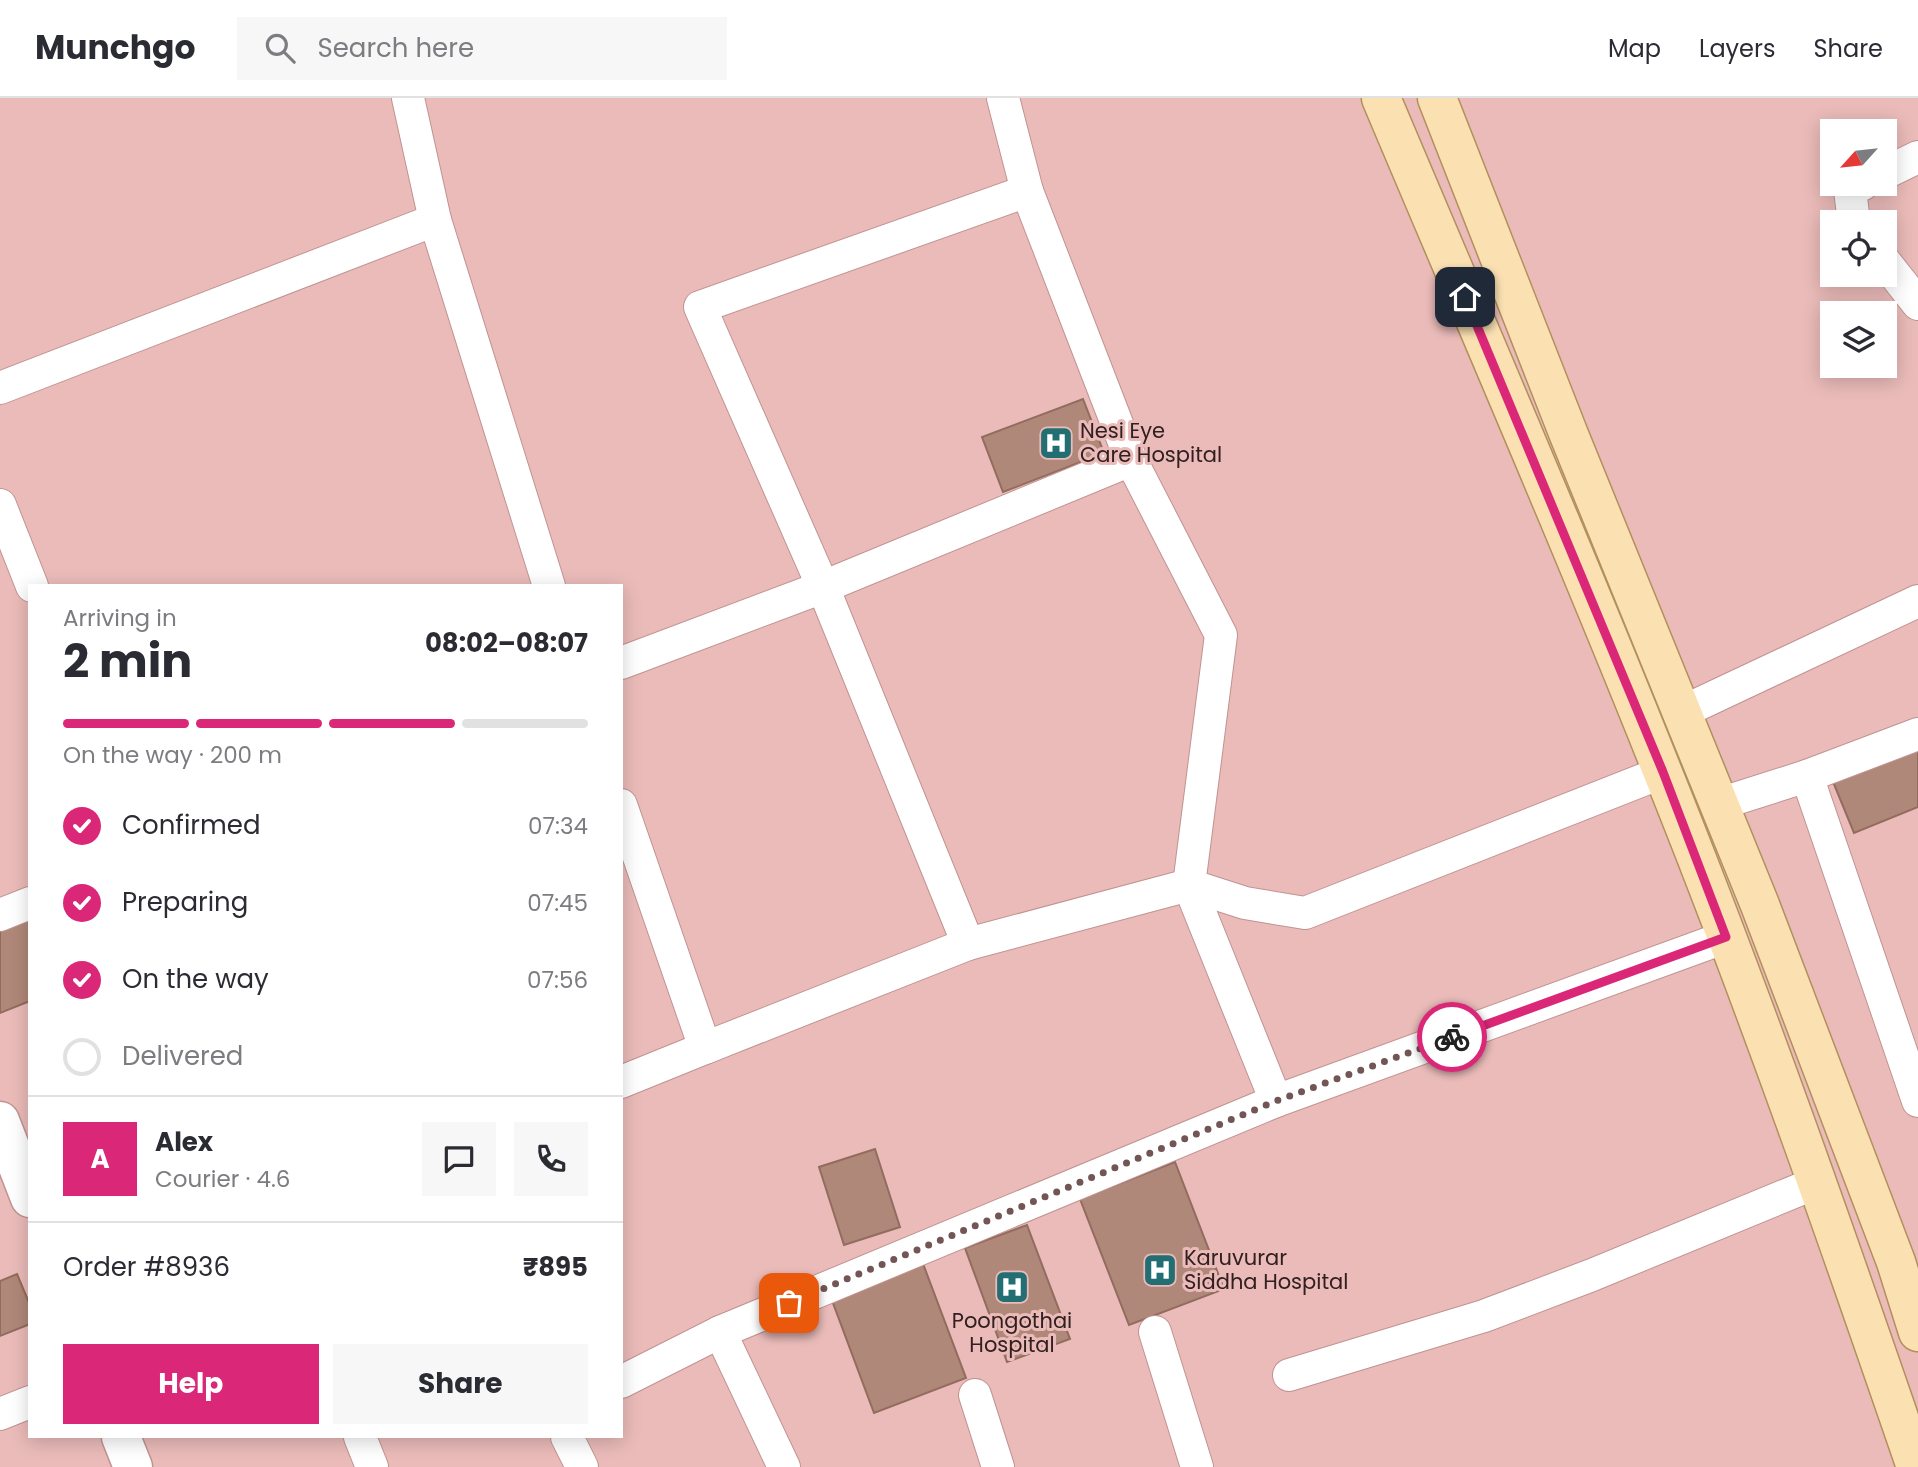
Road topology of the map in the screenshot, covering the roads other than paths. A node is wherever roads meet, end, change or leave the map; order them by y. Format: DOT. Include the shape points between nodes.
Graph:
graph roads {
  1 [pos="408,98"];
  2 [pos="1003,98"];
  3 [pos="1381,98"];
  4 [pos="1437,98"];
  5 [pos="1918,157"];
  6 [pos="1897,167"];
  7 [pos="1027,191"];
  8 [pos="435,220"];
  9 [pos="1897,277"];
  10 [pos="1918,304"];
  11 [pos="0,388"];
  12 [pos="1131,460"];
  13 [pos="0,505"];
  14 [pos="31,584"];
  15 [pos="548,584"];
  16 [pos="823,587"];
  17 [pos="1918,601"];
  18 [pos="623,662"];
  19 [pos="1682,712"];
  20 [pos="1918,734"];
  21 [pos="1663,772"];
  22 [pos="1807,776"];
  23 [pos="1719,804"];
  24 [pos="623,811"];
  25 [pos="1189,886"];
  26 [pos="28,904"];
  27 [pos="0,915"];
  28 [pos="1726,937"];
  29 [pos="968,944"];
  30 [pos="705,1048"];
  31 [pos="623,1081"];
  32 [pos="1276,1101"];
  33 [pos="1918,1101"];
  34 [pos="0,1121"];
  35 [pos="16,1182"];
  36 [pos="1818,1182"];
  37 [pos="720,1332"];
  38 [pos="1155,1332"];
  39 [pos="1918,1332"];
  40 [pos="1289,1375"];
  41 [pos="623,1381"];
  42 [pos="975,1395"];
  43 [pos="28,1403"];
  44 [pos="0,1414"];
  45 [pos="121,1438"];
  46 [pos="360,1438"];
  47 [pos="568,1438"];
  48 [pos="133,1467"];
  49 [pos="372,1467"];
  50 [pos="582,1467"];
  51 [pos="784,1467"];
  52 [pos="998,1467"];
  53 [pos="1197,1467"];
  54 [pos="1916,1467"];
  1 -- 8 [label="street"];
  2 -- 7 [label="street"];
  3 -- 21 [label="main road"];
  4 -- 19 [label="main road"];
  5 -- 6 [label="street"];
  7 -- 12 [label="street"];
  7 -- 16 [label="street" via="700,307"];
  8 -- 11 [label="street"];
  8 -- 15 [label="street"];
  9 -- 10 [label="street"];
  12 -- 16 [label="street"];
  12 -- 25 [label="street" via="1221,635"];
  13 -- 14 [label="street"];
  16 -- 18 [label="street"];
  16 -- 29 [label="street"];
  17 -- 19 [label="street"];
  19 -- 23 [label="main road"];
  20 -- 22 [label="street"];
  21 -- 25 [label="street" via="1305,912 1245,903"];
  21 -- 28 [label="main road"];
  22 -- 23 [label="street"];
  22 -- 33 [label="street"];
  23 -- 39 [label="main road" via="1891,1249"];
  24 -- 30 [label="street"];
  25 -- 29 [label="street"];
  25 -- 32 [label="street"];
  26 -- 27 [label="street"];
  28 -- 32 [label="street"];
  28 -- 36 [label="main road"];
  29 -- 30 [label="street"];
  30 -- 31 [label="street"];
  32 -- 37 [label="street"];
  34 -- 35 [label="street"];
  36 -- 40 [label="street" via="1496,1311"];
  36 -- 54 [label="main road"];
  37 -- 41 [label="street"];
  37 -- 51 [label="street"];
  38 -- 53 [label="street"];
  42 -- 52 [label="street"];
  43 -- 44 [label="street"];
  45 -- 48 [label="street"];
  46 -- 49 [label="street"];
  47 -- 50 [label="street"];
}
